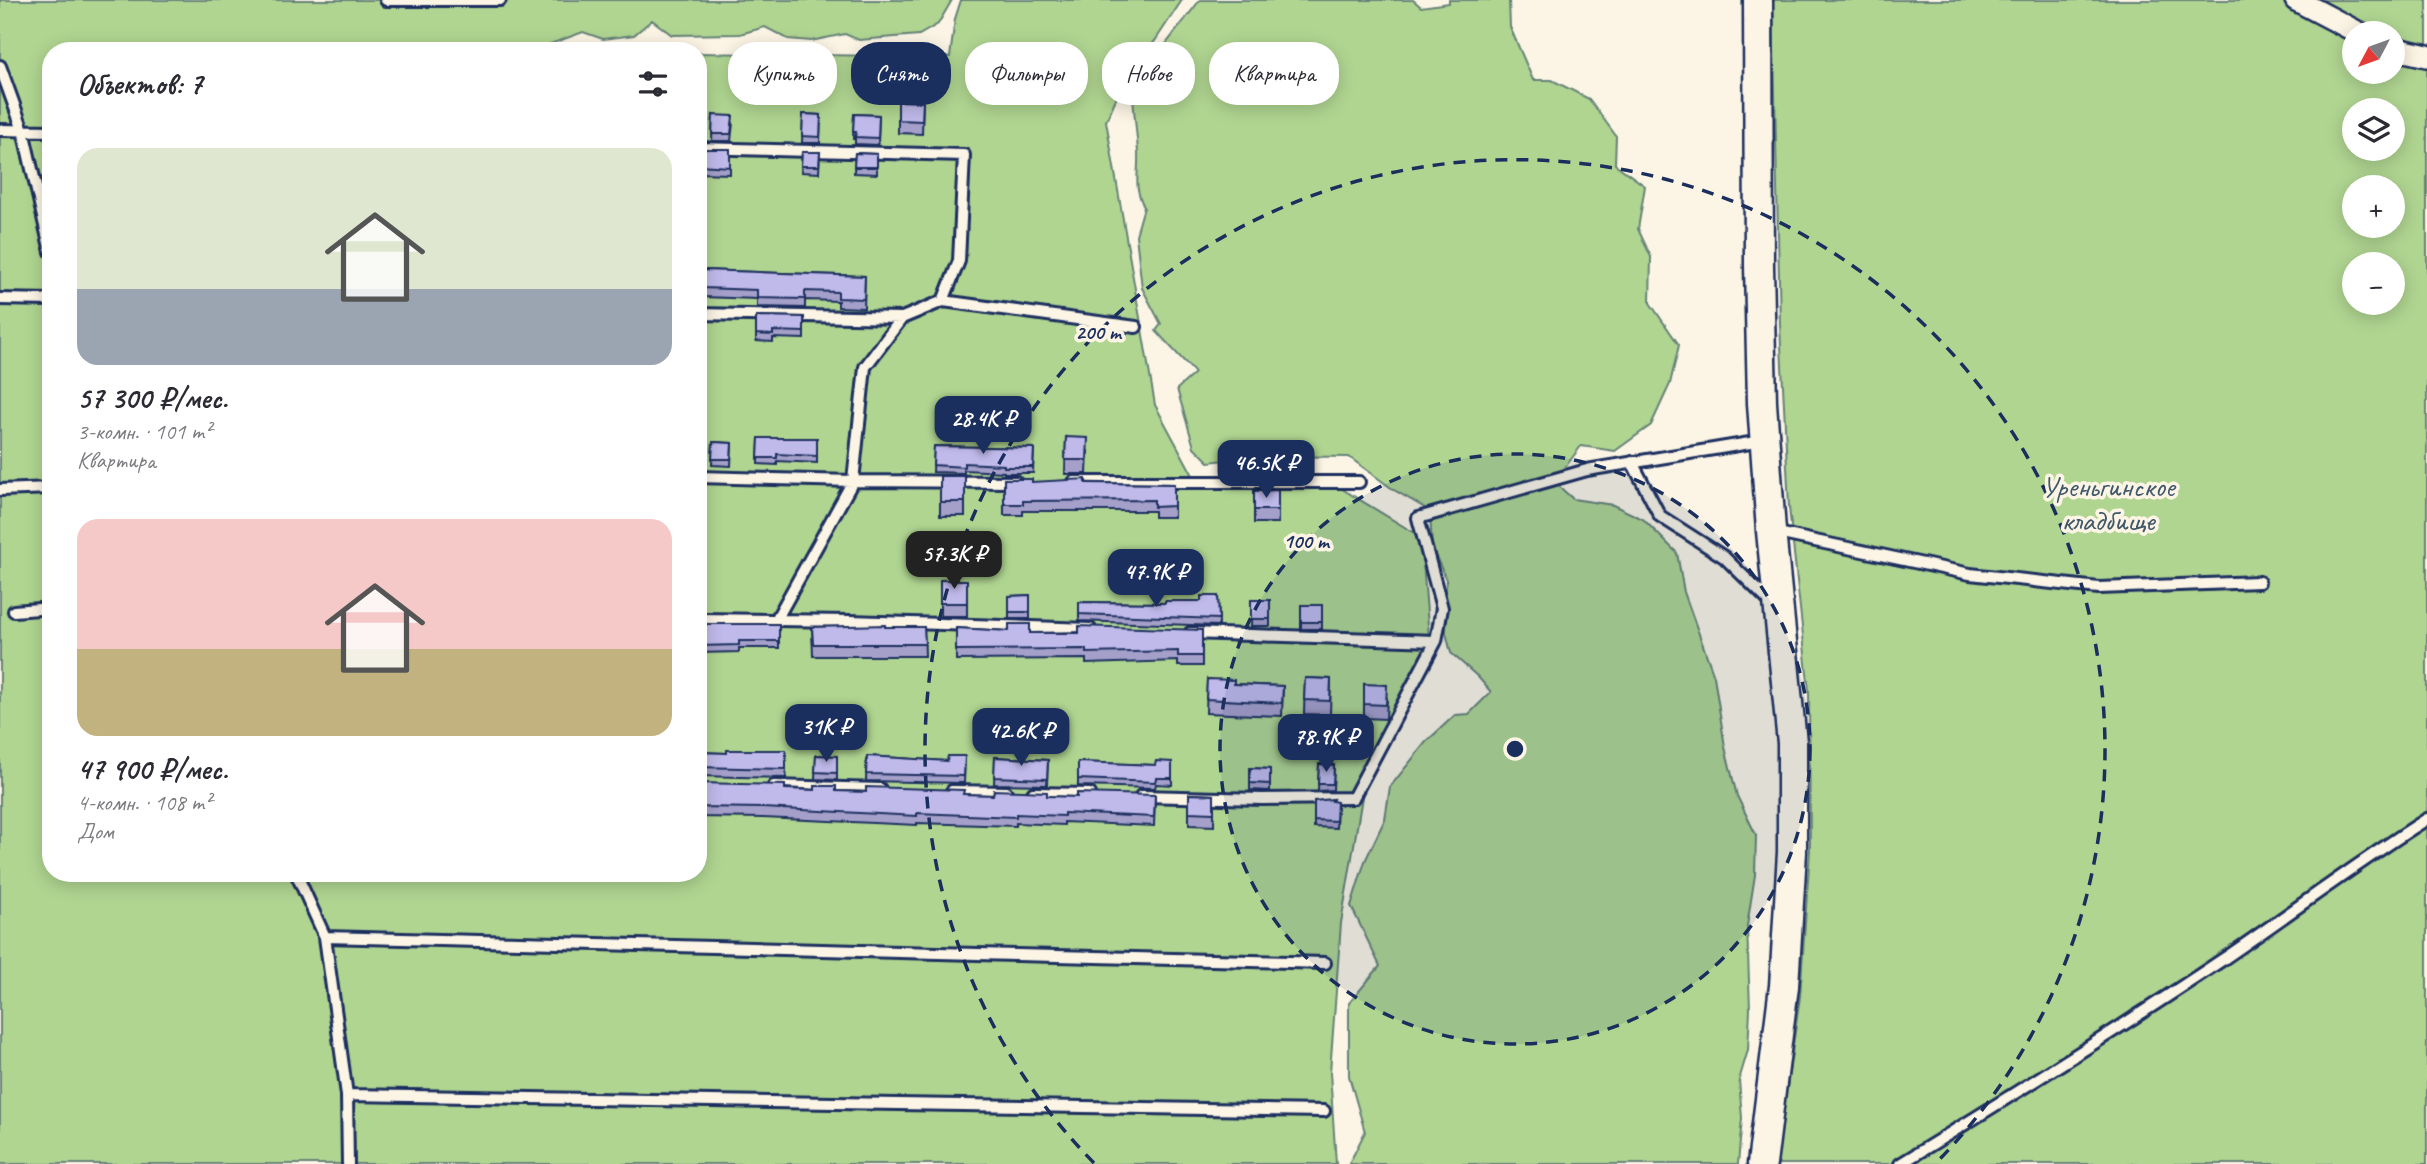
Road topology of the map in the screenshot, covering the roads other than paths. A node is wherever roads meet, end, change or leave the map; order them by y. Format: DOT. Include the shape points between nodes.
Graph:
graph roads {
  1 [pos="386,0"];
  2 [pos="500,0"];
  3 [pos="1758,0"];
  4 [pos="2296,0"];
  5 [pos="2342,24"];
  6 [pos="2405,51"];
  7 [pos="2427,56"];
  8 [pos="0,66"];
  9 [pos="0,130"];
  10 [pos="23,130"];
  11 [pos="42,131"];
  12 [pos="707,148"];
  13 [pos="42,213"];
  14 [pos="0,299"];
  15 [pos="42,300"];
  16 [pos="943,301"];
  17 [pos="707,314"];
  18 [pos="902,318"];
  19 [pos="1136,327"];
  20 [pos="1765,441"];
  21 [pos="1632,462"];
  22 [pos="707,477"];
  23 [pos="853,481"];
  24 [pos="1031,482"];
  25 [pos="1058,482"];
  26 [pos="1359,482"];
  27 [pos="42,488"];
  28 [pos="0,490"];
  29 [pos="1771,531"];
  30 [pos="2259,582"];
  31 [pos="42,609"];
  32 [pos="1778,609"];
  33 [pos="13,611"];
  34 [pos="707,619"];
  35 [pos="776,620"];
  36 [pos="1101,630"];
  37 [pos="1185,633"];
  38 [pos="1436,641"];
  39 [pos="767,786"];
  40 [pos="891,789"];
  41 [pos="946,790"];
  42 [pos="1097,794"];
  43 [pos="1125,795"];
  44 [pos="2427,819"];
  45 [pos="300,882"];
  46 [pos="325,937"];
  47 [pos="1325,963"];
  48 [pos="347,1095"];
  49 [pos="1324,1111"];
  50 [pos="348,1164"];
  51 [pos="1762,1164"];
  52 [pos="1900,1164"];
  1 -- 2 [label="lane"];
  3 -- 20 [label="main road"];
  4 -- 5 [label="street"];
  6 -- 7 [label="street"];
  8 -- 10 [label="lane"];
  9 -- 10 [label="lane"];
  10 -- 11 [label="lane"];
  10 -- 13 [label="lane"];
  12 -- 16 [label="lane" via="964,155 959,261"];
  14 -- 15 [label="lane"];
  16 -- 18 [label="lane"];
  16 -- 19 [label="lane"];
  17 -- 18 [label="lane"];
  18 -- 23 [label="lane" via="865,368"];
  20 -- 21 [label="lane"];
  20 -- 29 [label="main road"];
  21 -- 32 [label="lane" via="1660,516 1724,557"];
  21 -- 38 [label="lane" via="1587,470 1418,518 1442,608"];
  22 -- 23 [label="lane"];
  23 -- 24 [label="lane"];
  23 -- 35 [label="lane"];
  25 -- 26 [label="lane"];
  27 -- 28 [label="lane"];
  29 -- 30 [label="lane" via="1970,574 2086,586"];
  29 -- 32 [label="main road"];
  31 -- 33 [label="lane"];
  32 -- 51 [label="main road" via="1792,743 1793,852 1784,986"];
  34 -- 35 [label="lane"];
  35 -- 36 [label="lane"];
  37 -- 38 [label="lane"];
  38 -- 43 [label="lane" via="1353,798"];
  39 -- 40 [label="lane"];
  41 -- 42 [label="lane"];
  44 -- 52 [label="lane" via="2059,1067"];
  45 -- 46 [label="lane"];
  46 -- 47 [label="lane"];
  46 -- 48 [label="lane"];
  48 -- 49 [label="lane"];
  48 -- 50 [label="lane"];
}
